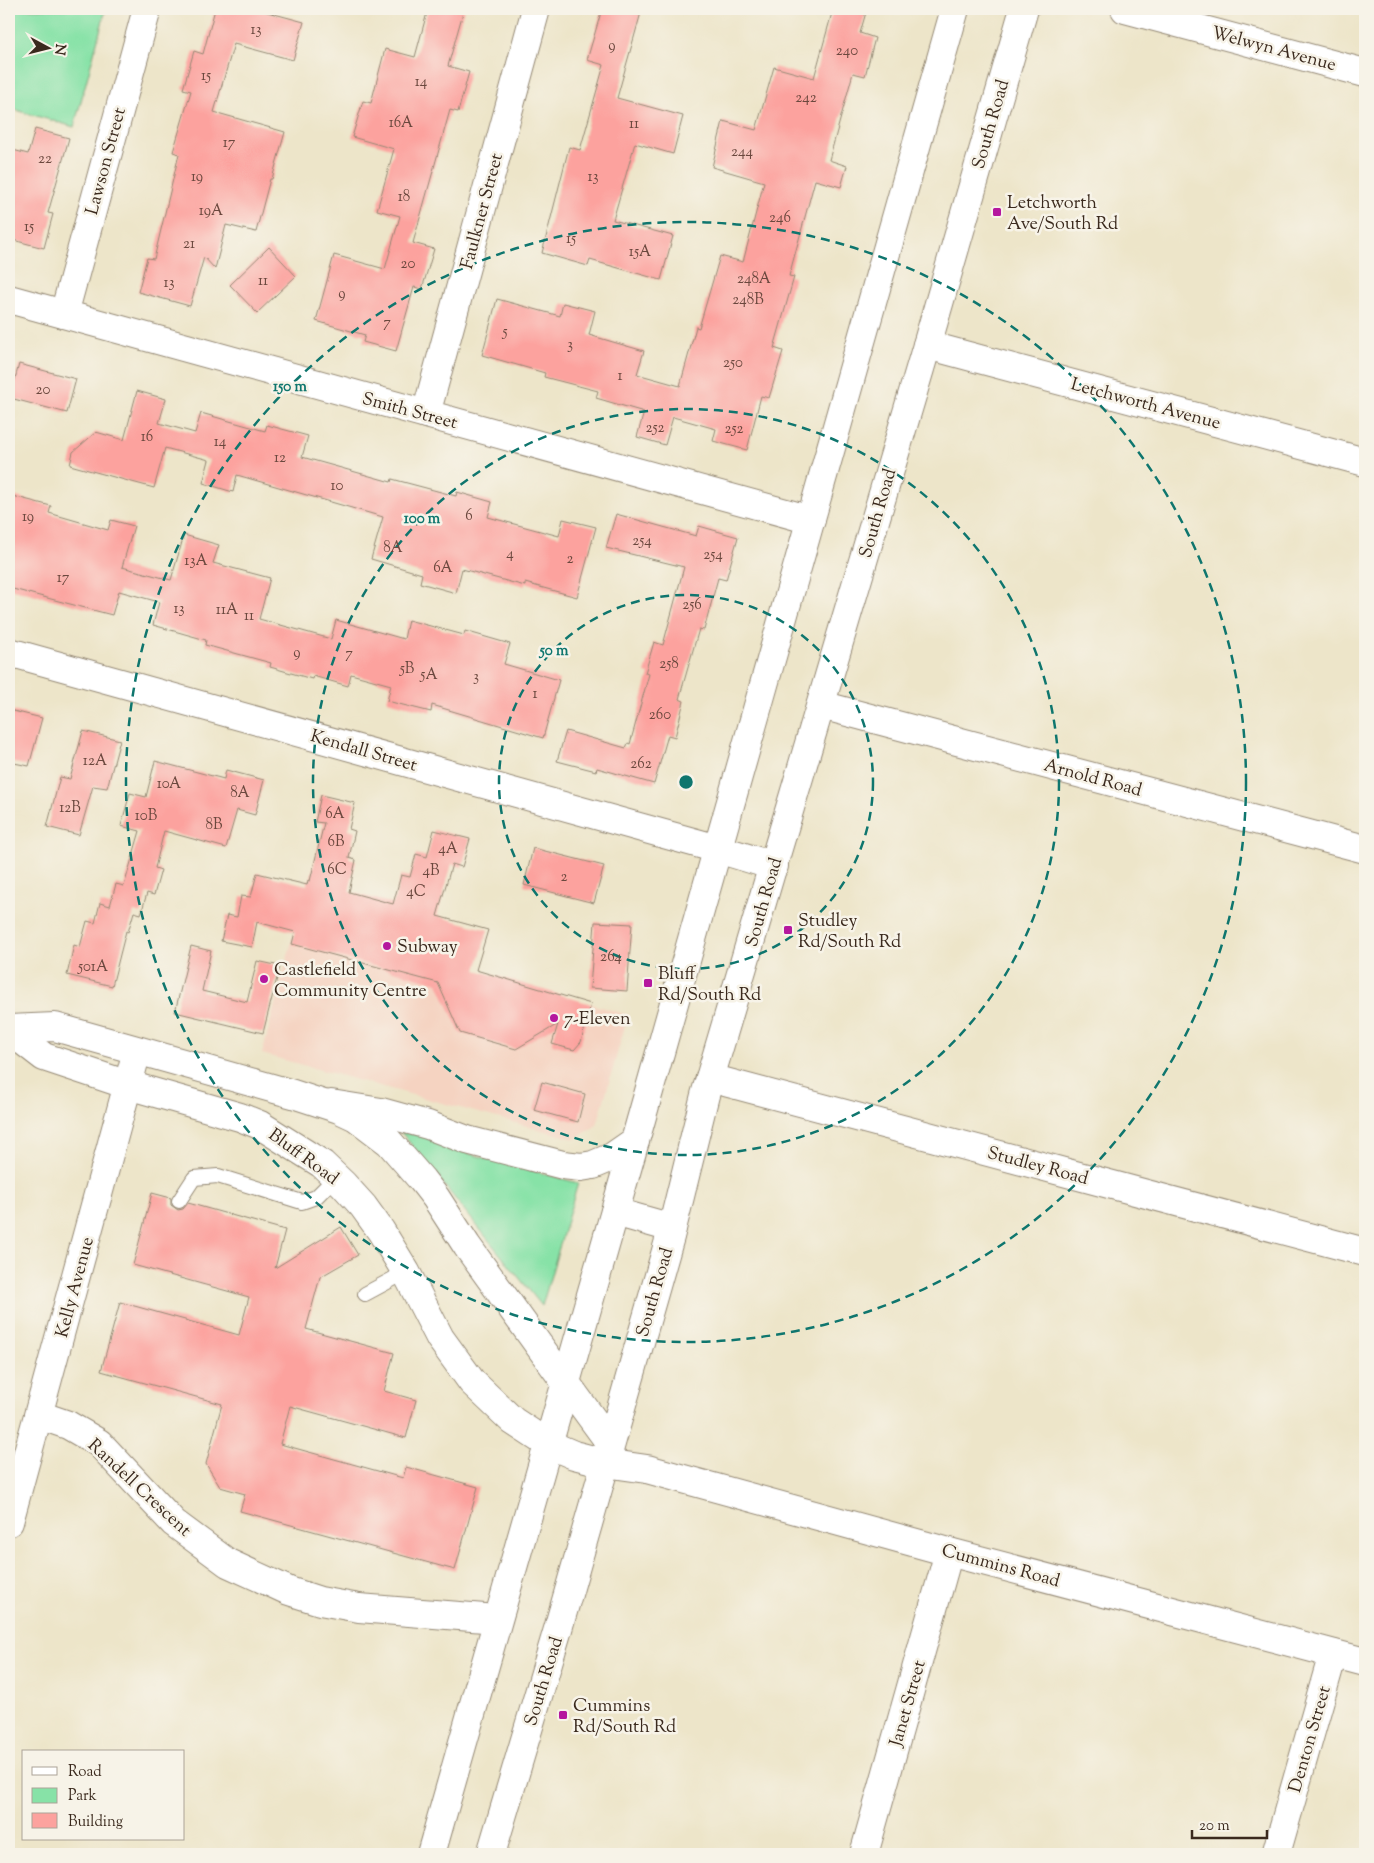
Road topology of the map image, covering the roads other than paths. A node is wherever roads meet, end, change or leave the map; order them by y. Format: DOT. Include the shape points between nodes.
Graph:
graph roads {
  1 [pos="147,9"];
  2 [pos="536,9"];
  3 [pos="955,9"];
  4 [pos="1024,9"];
  5 [pos="1125,9"];
  6 [pos="1365,72"];
  7 [pos="9,299"];
  8 [pos="64,314"];
  9 [pos="927,345"];
  10 [pos="426,414"];
  11 [pos="1365,462"];
  12 [pos="812,520"];
  13 [pos="9,652"];
  14 [pos="821,705"];
  15 [pos="1365,848"];
  16 [pos="718,849"];
  17 [pos="774,866"];
  18 [pos="9,1030"];
  19 [pos="137,1051"];
  20 [pos="710,1078"];
  21 [pos="128,1085"];
  22 [pos="317,1102"];
  23 [pos="635,1141"];
  24 [pos="336,1177"];
  25 [pos="179,1201"];
  26 [pos="615,1212"];
  27 [pos="672,1228"];
  28 [pos="1365,1252"];
  29 [pos="406,1272"];
  30 [pos="365,1294"];
  31 [pos="566,1383"];
  32 [pos="39,1415"];
  33 [pos="548,1444"];
  34 [pos="608,1453"];
  35 [pos="9,1522"];
  36 [pos="949,1552"];
  37 [pos="497,1619"];
  38 [pos="1333,1654"];
  39 [pos="1365,1662"];
  40 [pos="431,1854"];
  41 [pos="491,1854"];
  42 [pos="864,1854"];
  43 [pos="1276,1854"];
  1 -- 8 [label="main road, Lawson Street"];
  2 -- 10 [label="main road, Faulkner Street"];
  3 -- 12 [label="main road"];
  4 -- 9 [label="main road, South Road"];
  5 -- 6 [label="main road, Welwyn Avenue"];
  7 -- 8 [label="main road, Smith Street"];
  8 -- 10 [label="main road, Smith Street"];
  9 -- 11 [label="main road, Letchworth Avenue"];
  9 -- 14 [label="main road, South Road"];
  10 -- 12 [label="main road, Smith Street"];
  12 -- 16 [label="main road"];
  13 -- 16 [label="main road, Kendall Street"];
  14 -- 15 [label="main road, Arnold Road"];
  14 -- 17 [label="main road, South Road"];
  16 -- 17 [label="main road, Kendall Street"];
  16 -- 23 [label="main road"];
  17 -- 20 [label="main road, South Road"];
  18 -- 19 [label="main road, Bluff Road" via="55,1027"];
  18 -- 21 [label="main road, Bluff Road" via="44,1057"];
  19 -- 21 [label="main road, Kelly Avenue"];
  19 -- 22 [label="main road, Bluff Road"];
  20 -- 27 [label="main road, South Road"];
  20 -- 28 [label="main road, Studley Road"];
  21 -- 24 [label="main road, Bluff Road" via="260,1125 306,1153"];
  21 -- 32 [label="main road, Kelly Avenue"];
  22 -- 23 [label="main road, Bluff Road" via="382,1112 467,1140 563,1166 593,1165"];
  22 -- 31 [label="main road, Bluff Road" via="356,1117 382,1135 400,1153 436,1198"];
  23 -- 26 [label="main road"];
  24 -- 25 [label="lane" via="316,1197 302,1202 218,1176 194,1178"];
  24 -- 29 [label="main road, Bluff Road" via="363,1206"];
  26 -- 27 [label="main road"];
  26 -- 31 [label="main road"];
  27 -- 34 [label="main road, South Road"];
  29 -- 30 [label="lane"];
  29 -- 33 [label="main road, Bluff Road" via="440,1338 472,1382 514,1421"];
  31 -- 33 [label="main road"];
  31 -- 34 [label="main road, Bluff Road"];
  32 -- 35 [label="main road, Kelly Avenue"];
  32 -- 37 [label="main road, Randell Crescent" via="68,1425 99,1443 174,1523 228,1563 289,1591 359,1608"];
  33 -- 34 [label="main road, Bluff Road" via="574,1455"];
  33 -- 37 [label="main road"];
  34 -- 36 [label="main road, Cummins Road" via="637,1466"];
  34 -- 41 [label="main road, South Road"];
  36 -- 38 [label="main road, Cummins Road"];
  36 -- 42 [label="main road, Janet Street"];
  37 -- 40 [label="main road"];
  38 -- 39 [label="main road, Cummins Road"];
  38 -- 43 [label="main road, Denton Street"];
}
